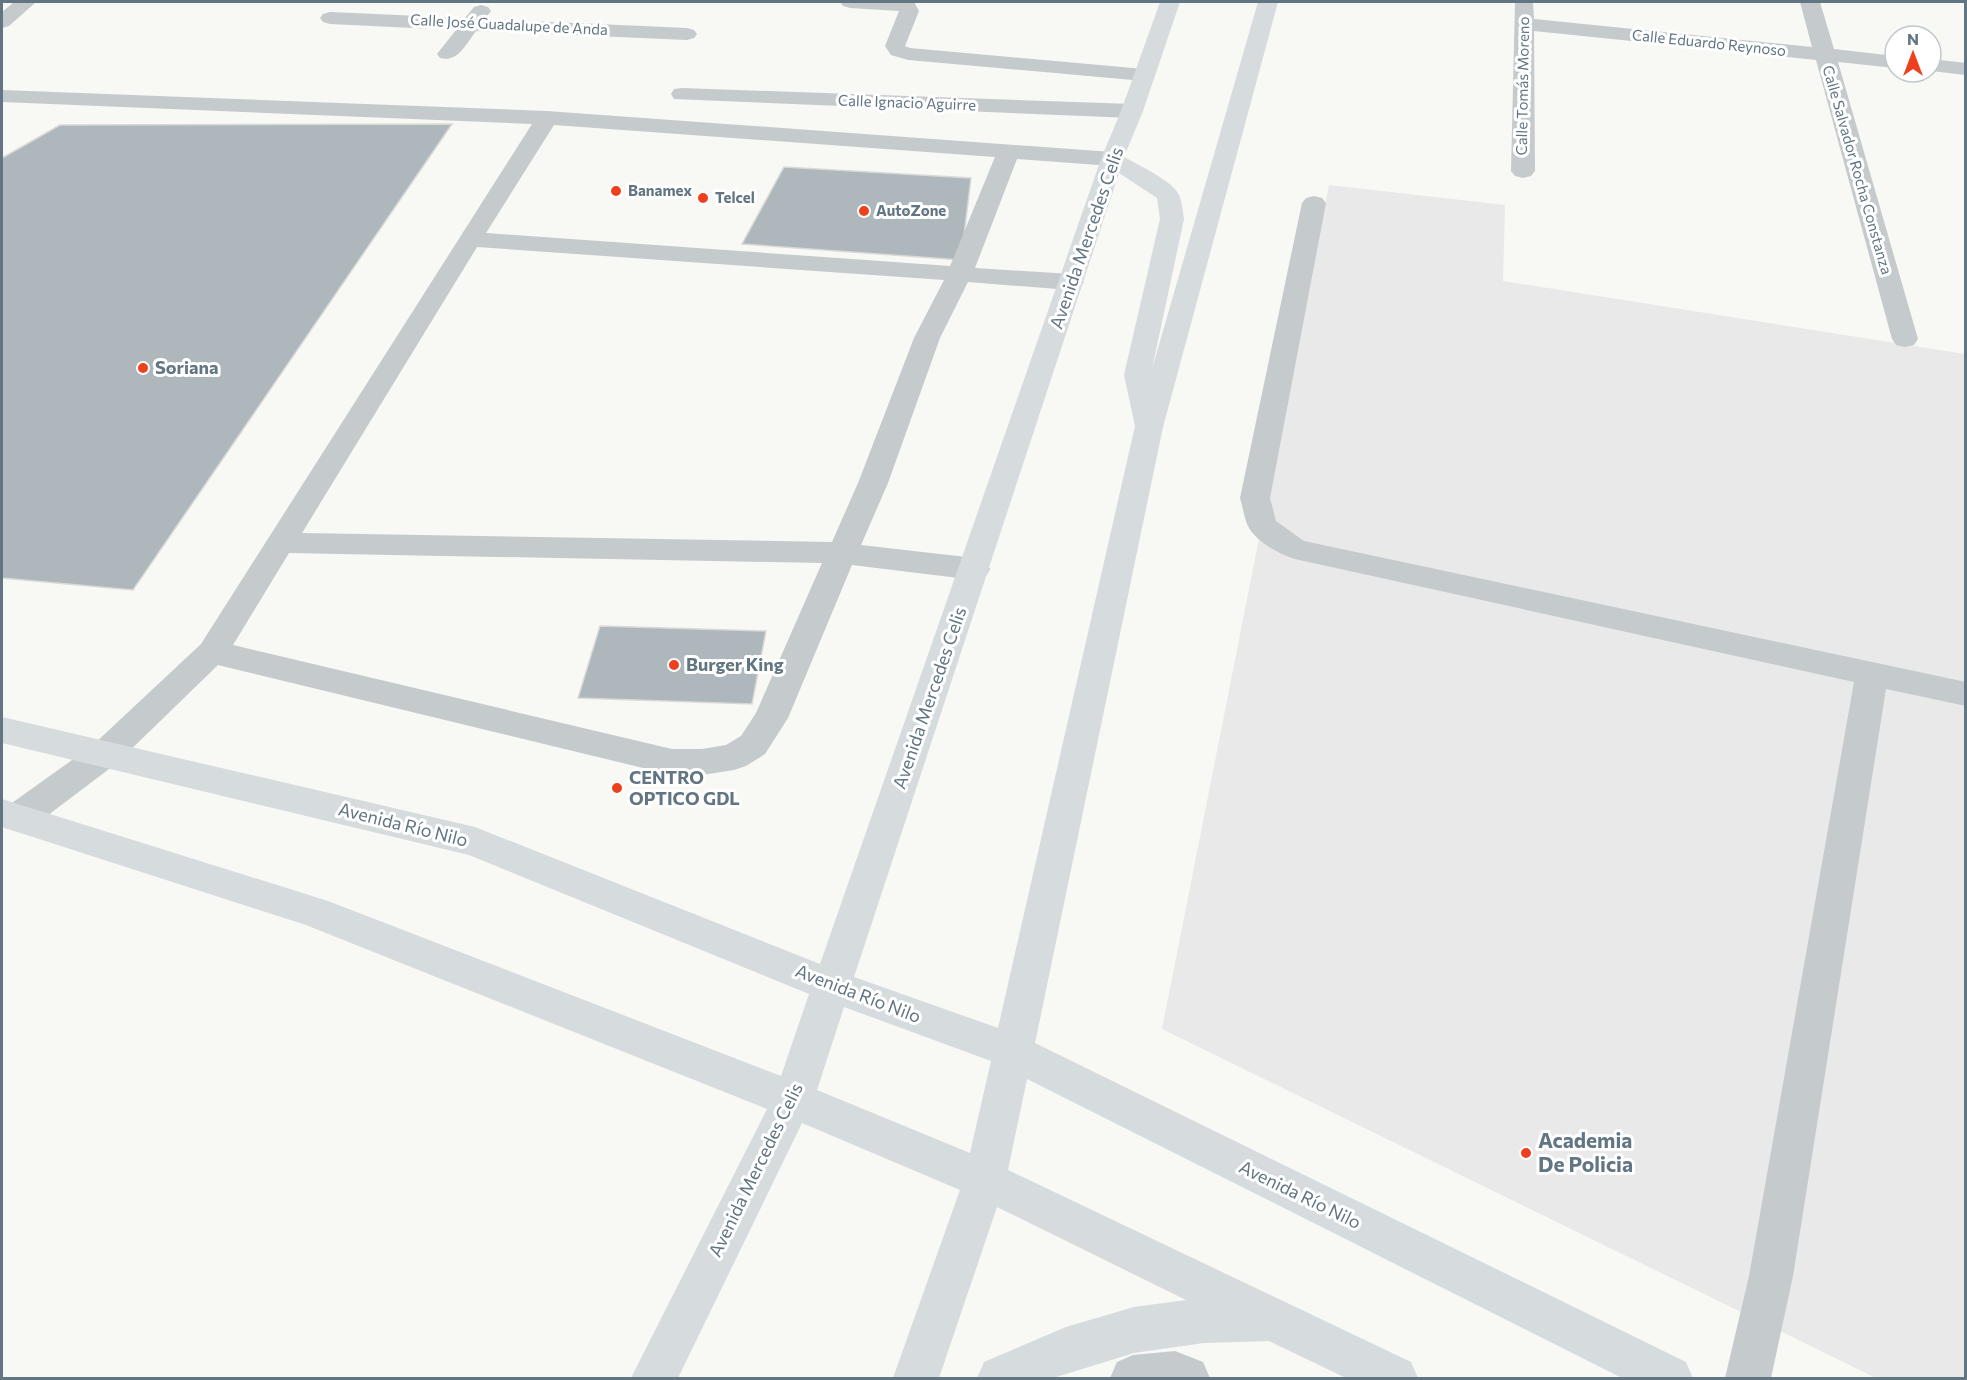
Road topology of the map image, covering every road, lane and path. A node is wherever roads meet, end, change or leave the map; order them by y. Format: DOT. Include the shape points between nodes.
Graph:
graph roads {
  1 [pos="26,2"];
  2 [pos="489,2"];
  3 [pos="850,2"];
  4 [pos="1170,2"];
  5 [pos="1268,2"];
  6 [pos="1524,2"];
  7 [pos="1810,2"];
  8 [pos="330,18"];
  9 [pos="2,22"];
  10 [pos="472,23"];
  11 [pos="1524,24"];
  12 [pos="687,34"];
  13 [pos="447,54"];
  14 [pos="1824,54"];
  15 [pos="1883,61"];
  16 [pos="1943,66"];
  17 [pos="1965,69"];
  18 [pos="1144,75"];
  19 [pos="682,94"];
  20 [pos="2,96"];
  21 [pos="1132,111"];
  22 [pos="547,118"];
  23 [pos="1008,153"];
  24 [pos="1112,159"];
  25 [pos="1522,171"];
  26 [pos="1314,203"];
  27 [pos="470,239"];
  28 [pos="960,273"];
  29 [pos="1071,282"];
  30 [pos="1905,339"];
  31 [pos="1149,427"];
  32 [pos="280,543"];
  33 [pos="842,553"];
  34 [pos="975,569"];
  35 [pos="212,652"];
  36 [pos="1872,674"];
  37 [pos="1965,694"];
  38 [pos="2,730"];
  39 [pos="105,754"];
  40 [pos="10,816"];
  41 [pos="832,986"];
  42 [pos="1014,1052"];
  43 [pos="793,1100"];
  44 [pos="985,1180"];
  45 [pos="1274,1320"];
  46 [pos="654,1378"];
  47 [pos="915,1378"];
  48 [pos="1000,1378"];
  49 [pos="1133,1378"];
  50 [pos="1186,1378"];
  51 [pos="1395,1378"];
  52 [pos="1670,1378"];
  53 [pos="1748,1378"];
  1 -- 9 [label="street"];
  2 -- 10 [label="street"];
  3 -- 18 [label="street" via="907,6 909,11 896,46 898,51 908,54"];
  4 -- 18 [label="main road, Avenida Mercedes Celis"];
  5 -- 31 [label="main road"];
  6 -- 11 [label="street, Calle Tomás Moreno"];
  7 -- 14 [label="street, Calle Salvador Rocha Constanza"];
  8 -- 10 [label="street, Calle José Guadalupe de Anda"];
  10 -- 12 [label="street, Calle José Guadalupe de Anda"];
  10 -- 13 [label="street"];
  11 -- 14 [label="street, Calle Eduardo Reynoso"];
  11 -- 25 [label="street, Calle Tomás Moreno"];
  14 -- 15 [label="street, Calle Eduardo Reynoso"];
  14 -- 30 [label="street, Calle Salvador Rocha Constanza"];
  16 -- 17 [label="street"];
  18 -- 21 [label="main road, Avenida Mercedes Celis"];
  19 -- 21 [label="street, Calle Ignacio Aguirre"];
  20 -- 22 [label="street"];
  21 -- 24 [label="main road, Avenida Mercedes Celis"];
  22 -- 23 [label="street"];
  22 -- 27 [label="street"];
  23 -- 24 [label="street"];
  23 -- 28 [label="street"];
  24 -- 29 [label="main road, Avenida Mercedes Celis"];
  24 -- 31 [label="main road" via="1168,196 1172,219 1137,375"];
  26 -- 36 [label="street" via="1255,498 1263,526 1295,549"];
  27 -- 28 [label="street"];
  27 -- 32 [label="street"];
  28 -- 29 [label="street"];
  28 -- 33 [label="street" via="927,338 873,483"];
  29 -- 34 [label="main road, Avenida Mercedes Celis"];
  31 -- 42 [label="main road"];
  32 -- 33 [label="street"];
  32 -- 35 [label="street"];
  33 -- 34 [label="street"];
  33 -- 35 [label="street" via="771,718 753,745 734,757 672,762"];
  34 -- 41 [label="main road, Avenida Mercedes Celis"];
  35 -- 39 [label="street"];
  36 -- 37 [label="street"];
  36 -- 53 [label="street" via="1771,1276"];
  38 -- 39 [label="main road, Avenida Río Nilo"];
  39 -- 40 [label="street"];
  39 -- 41 [label="main road, Avenida Río Nilo" via="475,842"];
  40 -- 43 [label="main road" via="315,912"];
  41 -- 42 [label="main road, Avenida Río Nilo"];
  41 -- 43 [label="main road, Avenida Mercedes Celis"];
  42 -- 44 [label="main road"];
  42 -- 52 [label="main road, Avenida Río Nilo"];
  43 -- 44 [label="main road"];
  43 -- 46 [label="main road, Avenida Mercedes Celis"];
  44 -- 45 [label="main road"];
  44 -- 47 [label="main road"];
  45 -- 48 [label="main road" via="1204,1320 1134,1330 1066,1350"];
  45 -- 51 [label="main road"];
  49 -- 50 [label="street" via="1175,1374"];
}
